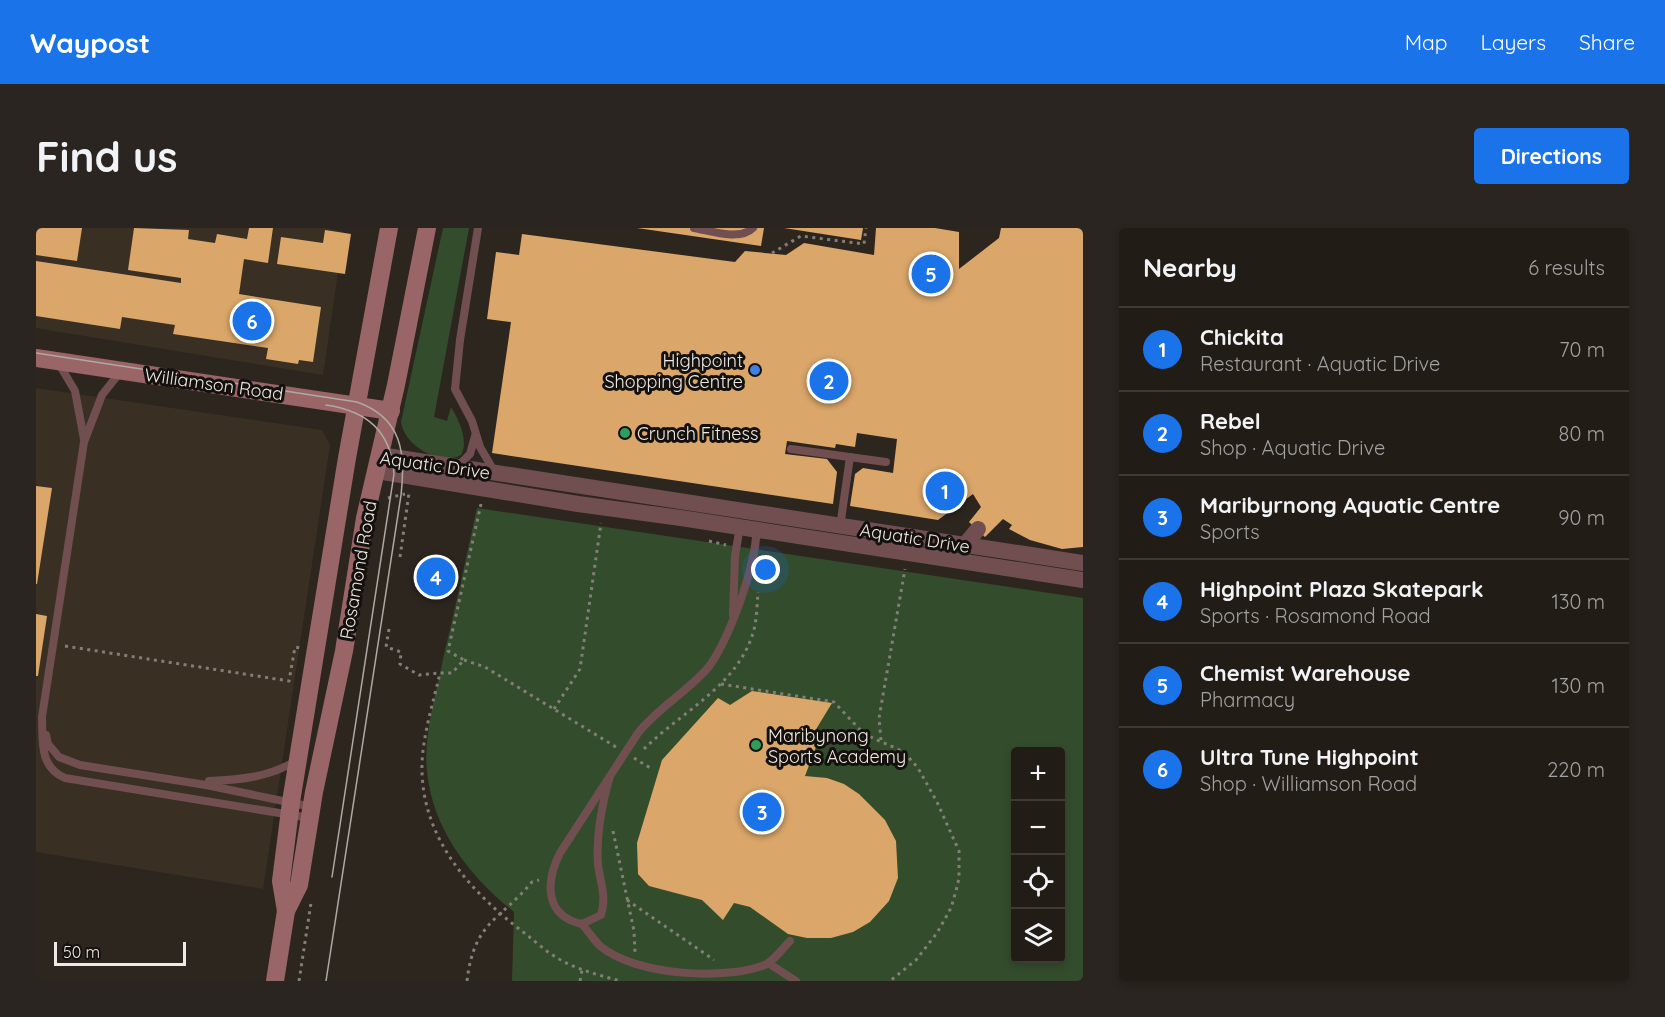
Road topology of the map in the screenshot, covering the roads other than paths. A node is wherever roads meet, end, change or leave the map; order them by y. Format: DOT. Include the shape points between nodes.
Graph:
graph roads {
  1 [pos="388,228"];
  2 [pos="427,228"];
  3 [pos="478,228"];
  4 [pos="694,228"];
  5 [pos="753,228"];
  6 [pos="36,358"];
  7 [pos="57,361"];
  8 [pos="122,370"];
  9 [pos="357,405"];
  10 [pos="391,411"];
  11 [pos="475,433"];
  12 [pos="84,442"];
  13 [pos="791,449"];
  14 [pos="849,457"];
  15 [pos="347,458"];
  16 [pos="886,462"];
  17 [pos="378,463"];
  18 [pos="454,467"];
  19 [pos="499,474"];
  20 [pos="749,523"];
  21 [pos="840,527"];
  22 [pos="978,529"];
  23 [pos="964,546"];
  24 [pos="1083,563"];
  25 [pos="1083,580"];
  26 [pos="733,615"];
  27 [pos="42,717"];
  28 [pos="299,758"];
  29 [pos="610,776"];
  30 [pos="188,782"];
  31 [pos="290,808"];
  32 [pos="311,813"];
  33 [pos="286,911"];
  34 [pos="582,924"];
  35 [pos="790,940"];
  36 [pos="768,963"];
  37 [pos="274,981"];
  38 [pos="796,981"];
  1 -- 9 [label="street, Rosamond Road"];
  2 -- 10 [label="street, Rosamond Road"];
  3 -- 11 [label="lane" via="455,389"];
  4 -- 5 [label="lane" via="739,235"];
  6 -- 7 [label="street, Williamson Road"];
  7 -- 8 [label="street, Williamson Road"];
  7 -- 12 [label="lane" via="75,391"];
  8 -- 9 [label="street, Williamson Road"];
  8 -- 12 [label="lane" via="102,395"];
  9 -- 10 [label="street, Williamson Road"];
  9 -- 15 [label="street, Rosamond Road"];
  10 -- 17 [label="street, Rosamond Road"];
  11 -- 18 [label="lane" via="468,458"];
  11 -- 19 [label="lane" via="490,468"];
  12 -- 27 [label="lane"];
  13 -- 14 [label="lane"];
  14 -- 16 [label="lane"];
  14 -- 21 [label="lane"];
  15 -- 17 [label="street, Aquatic Drive"];
  15 -- 28 [label="street, Rosamond Road"];
  17 -- 18 [label="street, Aquatic Drive"];
  17 -- 20 [label="street, Aquatic Drive" via="578,504"];
  17 -- 32 [label="street, Rosamond Road"];
  18 -- 19 [label="street, Aquatic Drive"];
  19 -- 20 [label="street, Aquatic Drive"];
  20 -- 21 [label="street, Aquatic Drive"];
  20 -- 25 [label="street, Aquatic Drive"];
  20 -- 26 [label="lane" via="735,556"];
  20 -- 26 [label="lane" via="750,567"];
  21 -- 23 [label="street, Aquatic Drive"];
  22 -- 23 [label="street"];
  23 -- 24 [label="street, Aquatic Drive"];
  26 -- 29 [label="lane" via="727,640 707,669 649,719"];
  27 -- 30 [label="lane" via="48,744 59,757 80,765"];
  27 -- 31 [label="lane" via="43,748 49,766 65,778"];
  28 -- 30 [label="lane" via="286,767 254,777"];
  28 -- 31 [label="street, Rosamond Road"];
  29 -- 34 [label="lane" via="604,797 598,863 605,904 601,915"];
  29 -- 34 [label="lane" via="560,854 552,875 554,907 570,922"];
  30 -- 31 [label="lane"];
  31 -- 32 [label="lane"];
  31 -- 33 [label="street, Rosamond Road" via="280,881"];
  32 -- 33 [label="street, Rosamond Road" via="299,885"];
  33 -- 37 [label="street, Rosamond Road"];
  34 -- 36 [label="lane" via="600,946 636,965 676,975 737,976"];
  35 -- 36 [label="lane"];
  36 -- 38 [label="lane"];
}
